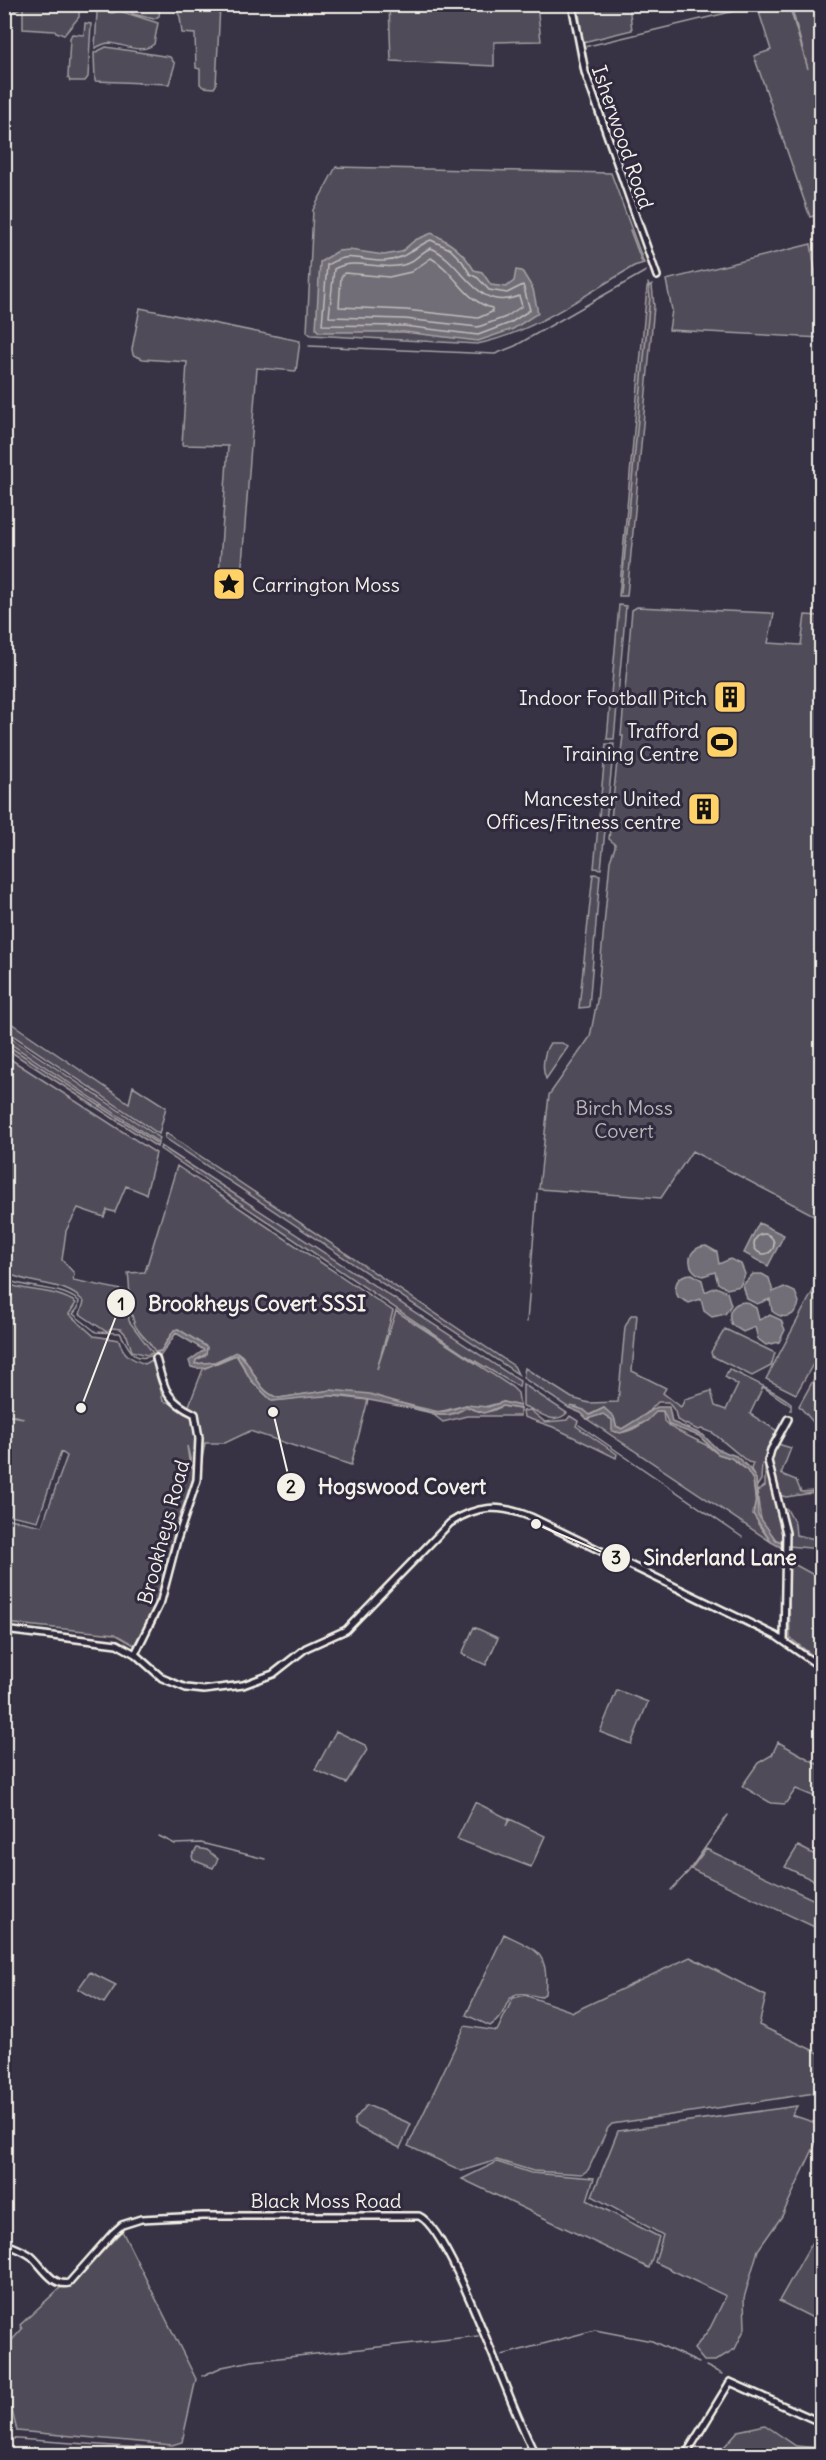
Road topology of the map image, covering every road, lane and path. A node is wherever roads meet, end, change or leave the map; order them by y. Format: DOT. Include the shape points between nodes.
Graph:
graph roads {
  1 [pos="572,4"];
  2 [pos="657,276"];
  3 [pos="156,1358"];
  4 [pos="788,1419"];
  5 [pos="4,1630"];
  6 [pos="784,1641"];
  7 [pos="135,1654"];
  8 [pos="822,1668"];
  9 [pos="4,2243"];
  10 [pos="822,2423"];
  11 [pos="536,2456"];
  12 [pos="685,2456"];
  1 -- 2 [label="street, Isherwood Road" via="585,72"];
  3 -- 7 [label="street, Brookheys Road" via="169,1397 195,1414 200,1462 161,1601"];
  4 -- 6 [label="street" via="768,1461 786,1538"];
  5 -- 7 [label="street" via="103,1641"];
  6 -- 7 [label="street" via="531,1517 490,1507 468,1512 450,1523 346,1630 306,1648 267,1677 231,1687 186,1688 162,1678"];
  6 -- 8 [label="street"];
  9 -- 11 [label="street, Black Moss Road" via="32,2257 64,2284 122,2225 141,2219 419,2216 427,2220 439,2238"];
  10 -- 12 [label="street" via="730,2382"];
}
